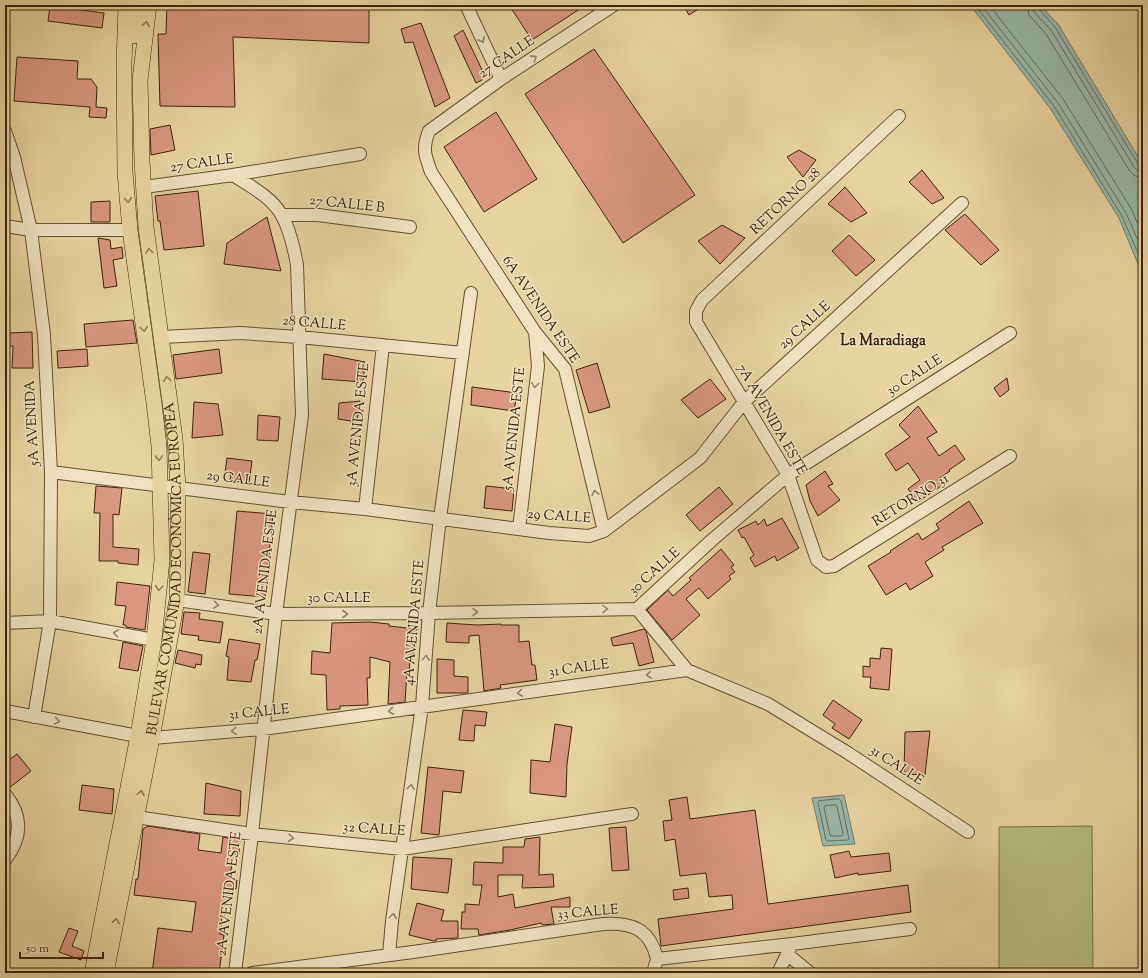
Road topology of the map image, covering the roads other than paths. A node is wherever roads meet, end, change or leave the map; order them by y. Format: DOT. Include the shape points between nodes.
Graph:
graph roads {
  1 [pos="126,5"];
  2 [pos="137,5"];
  3 [pos="149,5"];
  4 [pos="466,5"];
  5 [pos="614,5"];
  6 [pos="501,79"];
  7 [pos="899,116"];
  8 [pos="133,128"];
  9 [pos="5,131"];
  10 [pos="425,143"];
  11 [pos="360,154"];
  12 [pos="125,161"];
  13 [pos="142,161"];
  14 [pos="233,175"];
  15 [pos="144,187"];
  16 [pos="962,203"];
  17 [pos="282,214"];
  18 [pos="5,226"];
  19 [pos="410,227"];
  20 [pos="31,230"];
  21 [pos="130,230"];
  22 [pos="471,293"];
  23 [pos="696,311"];
  24 [pos="535,332"];
  25 [pos="1010,332"];
  26 [pos="162,337"];
  27 [pos="299,337"];
  28 [pos="383,345"];
  29 [pos="463,353"];
  30 [pos="538,366"];
  31 [pos="565,369"];
  32 [pos="744,402"];
  33 [pos="1010,456"];
  34 [pos="51,472"];
  35 [pos="788,475"];
  36 [pos="160,486"];
  37 [pos="178,488"];
  38 [pos="290,502"];
  39 [pos="365,508"];
  40 [pos="440,518"];
  41 [pos="519,529"];
  42 [pos="604,531"];
  43 [pos="826,567"];
  44 [pos="177,600"];
  45 [pos="637,608"];
  46 [pos="429,613"];
  47 [pos="276,614"];
  48 [pos="50,621"];
  49 [pos="5,623"];
  50 [pos="154,640"];
  51 [pos="687,670"];
  52 [pos="422,706"];
  53 [pos="5,711"];
  54 [pos="34,717"];
  55 [pos="264,729"];
  56 [pos="145,737"];
  57 [pos="5,794"];
  58 [pos="632,814"];
  59 [pos="136,817"];
  60 [pos="968,832"];
  61 [pos="252,834"];
  62 [pos="402,849"];
  63 [pos="5,860"];
  64 [pos="910,929"];
  65 [pos="790,949"];
  66 [pos="389,955"];
  67 [pos="657,959"];
  68 [pos="92,973"];
  69 [pos="106,973"];
  70 [pos="235,973"];
  71 [pos="252,973"];
  72 [pos="653,973"];
  73 [pos="778,973"];
  74 [pos="810,973"];
  1 -- 12 [label="main road, BULEVAR COMUNIDAD ECONÓMICA EUROPEA"];
  2 -- 8 [label="main road, BULEVAR COMUNIDAD ECONÓMICA EUROPEA"];
  13 -- 3 [label="main road, BULEVAR COMUNIDAD ECONÓMICA EUROPEA, one-way" via="140,80"];
  4 -- 6 [label="street, one-way"];
  6 -- 5 [label="street, 27 CALLE, one-way"];
  6 -- 10 [label="street, 27 CALLE" via="429,131"];
  7 -- 23 [label="street, RETORNO 28" via="702,300"];
  8 -- 12 [label="main road, BULEVAR COMUNIDAD ECONÓMICA EUROPEA"];
  8 -- 13 [label="main road, BULEVAR COMUNIDAD ECONÓMICA EUROPEA"];
  9 -- 20 [label="street, 5A AVENIDA" via="16,163"];
  10 -- 24 [label="street, 6A AVENIDA ESTE" via="425,157 431,172"];
  11 -- 14 [label="street, 27 CALLE"];
  12 -- 21 [label="main road, BULEVAR COMUNIDAD ECONÓMICA EUROPEA, one-way"];
  13 -- 15 [label="main road, BULEVAR COMUNIDAD ECONÓMICA EUROPEA"];
  14 -- 15 [label="street, 27 CALLE"];
  14 -- 17 [label="street, 2A AVENIDA ESTE" via="263,195"];
  26 -- 15 [label="main road, BULEVAR COMUNIDAD ECONÓMICA EUROPEA, one-way" via="146,227"];
  16 -- 32 [label="street, 29 CALLE"];
  17 -- 19 [label="street, 27 CALLE B"];
  17 -- 27 [label="street, 2A AVENIDA ESTE" via="297,264"];
  18 -- 20 [label="street"];
  20 -- 21 [label="street"];
  20 -- 34 [label="street, 5A AVENIDA" via="44,335"];
  21 -- 36 [label="main road, BULEVAR COMUNIDAD ECONÓMICA EUROPEA, one-way" via="154,403"];
  22 -- 29 [label="street, 4A AVENIDA ESTE"];
  23 -- 32 [label="street, 7A AVENIDA ESTE" via="696,322"];
  24 -- 30 [label="street, 5A AVENIDA ESTE"];
  24 -- 31 [label="street, 6A AVENIDA ESTE"];
  25 -- 35 [label="street, 30 CALLE"];
  26 -- 27 [label="street, 28 CALLE" via="240,333"];
  37 -- 26 [label="main road, BULEVAR COMUNIDAD ECONÓMICA EUROPEA, one-way" via="175,440"];
  27 -- 28 [label="street, 28 CALLE"];
  27 -- 38 [label="street, 2A AVENIDA ESTE" via="302,415"];
  28 -- 29 [label="street, 28 CALLE"];
  28 -- 39 [label="street, 3A AVENIDA ESTE"];
  29 -- 40 [label="street, 4A AVENIDA ESTE"];
  30 -- 31 [label="street" via="555,364"];
  30 -- 41 [label="street, 5A AVENIDA ESTE, one-way"];
  42 -- 31 [label="street, 6A AVENIDA ESTE, one-way"];
  32 -- 35 [label="street, 7A AVENIDA ESTE"];
  32 -- 42 [label="street, 29 CALLE" via="700,458"];
  33 -- 43 [label="street, RETORNO 31" via="834,566"];
  34 -- 36 [label="street, 29 CALLE"];
  34 -- 48 [label="street, 5A AVENIDA"];
  35 -- 43 [label="street, 7A AVENIDA ESTE" via="817,560"];
  35 -- 45 [label="street, 30 CALLE"];
  36 -- 37 [label="street, 29 CALLE"];
  36 -- 50 [label="main road, BULEVAR COMUNIDAD ECONÓMICA EUROPEA, one-way" via="162,560"];
  37 -- 38 [label="street, 29 CALLE"];
  37 -- 44 [label="main road, BULEVAR COMUNIDAD ECONÓMICA EUROPEA"];
  38 -- 39 [label="street, 29 CALLE"];
  38 -- 47 [label="street, 2A AVENIDA ESTE"];
  39 -- 40 [label="street, 29 CALLE"];
  40 -- 41 [label="street, 29 CALLE"];
  40 -- 46 [label="street, 4A AVENIDA ESTE"];
  41 -- 42 [label="street, 29 CALLE" via="589,536"];
  44 -- 47 [label="street, 30 CALLE, one-way"];
  44 -- 56 [label="main road, BULEVAR COMUNIDAD ECONÓMICA EUROPEA"];
  46 -- 45 [label="street, 30 CALLE, one-way"];
  45 -- 51 [label="street"];
  47 -- 46 [label="street, 30 CALLE, one-way"];
  52 -- 46 [label="street, 4A AVENIDA ESTE, one-way"];
  47 -- 55 [label="street, 2A AVENIDA ESTE"];
  48 -- 49 [label="street"];
  50 -- 48 [label="street, one-way"];
  48 -- 54 [label="street, 5A AVENIDA"];
  50 -- 56 [label="main road, BULEVAR COMUNIDAD ECONÓMICA EUROPEA"];
  51 -- 52 [label="street, 31 CALLE, one-way"];
  51 -- 60 [label="street, 31 CALLE" via="768,704"];
  52 -- 55 [label="street, 31 CALLE, one-way"];
  62 -- 52 [label="street, 4A AVENIDA ESTE, one-way"];
  53 -- 54 [label="street, 31 CALLE"];
  54 -- 56 [label="street, 31 CALLE, one-way"];
  55 -- 56 [label="street, 31 CALLE, one-way"];
  55 -- 61 [label="street, 2A AVENIDA ESTE"];
  59 -- 56 [label="main road, BULEVAR COMUNIDAD ECONÓMICA EUROPEA, one-way"];
  56 -- 68 [label="main road, BULEVAR COMUNIDAD ECONÓMICA EUROPEA"];
  57 -- 63 [label="street" via="12,802 19,824 14,844"];
  58 -- 62 [label="street, 32 CALLE"];
  59 -- 61 [label="street, 32 CALLE"];
  69 -- 59 [label="main road, BULEVAR COMUNIDAD ECONÓMICA EUROPEA, one-way"];
  61 -- 62 [label="street, 32 CALLE, one-way"];
  61 -- 70 [label="street, 2A AVENIDA ESTE"];
  66 -- 62 [label="street, 4A AVENIDA ESTE, one-way"];
  64 -- 65 [label="street"];
  65 -- 67 [label="street"];
  65 -- 73 [label="street"];
  65 -- 74 [label="street"];
  66 -- 67 [label="street, 33 CALLE" via="614,923 628,925 644,934 651,940"];
  66 -- 71 [label="street, 33 CALLE"];
  67 -- 72 [label="street"];
}
